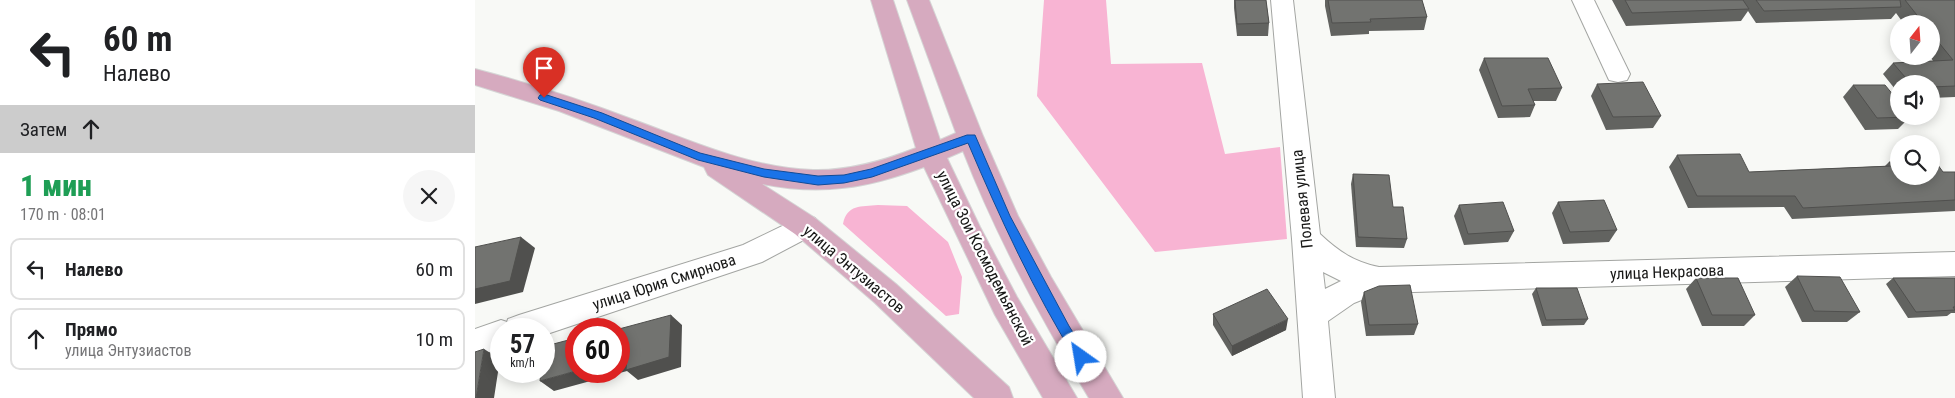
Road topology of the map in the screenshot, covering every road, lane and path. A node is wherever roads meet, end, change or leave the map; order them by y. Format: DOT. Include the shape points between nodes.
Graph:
graph roads {
  1 [pos="882,0"];
  2 [pos="918,0"];
  3 [pos="1282,0"];
  4 [pos="1583,0"];
  5 [pos="1618,74"];
  6 [pos="475,77"];
  7 [pos="971,138"];
  8 [pos="931,153"];
  9 [pos="698,156"];
  10 [pos="805,226"];
  11 [pos="1306,239"];
  12 [pos="1955,264"];
  13 [pos="1379,280"];
  14 [pos="1312,316"];
  15 [pos="553,318"];
  16 [pos="490,338"];
  17 [pos="475,343"];
  18 [pos="997,398"];
  19 [pos="1061,398"];
  20 [pos="1107,398"];
  21 [pos="1319,398"];
  1 -- 8 [label="main road, улица Зои Космодемьянской"];
  2 -- 7 [label="main road"];
  3 -- 11 [label="street, Полевая улица"];
  4 -- 5 [label="street"];
  6 -- 9 [label="main road, улица Энтузиастов" via="598,116"];
  7 -- 8 [label="main road, улица Энтузиастов"];
  7 -- 20 [label="main road" via="1005,217 1064,330"];
  8 -- 9 [label="main road, улица Энтузиастов" via="858,176 818,180 764,173"];
  8 -- 19 [label="main road, улица Зои Космодемьянской" via="1006,306"];
  9 -- 10 [label="main road, улица Энтузиастов"];
  10 -- 15 [label="street, улица Юрия Смирнова" via="753,254"];
  10 -- 18 [label="main road, улица Энтузиастов" via="885,293"];
  11 -- 13 [label="street, улица Некрасова" via="1330,261 1352,274"];
  11 -- 14 [label="street, Полевая улица"];
  12 -- 13 [label="street, улица Некрасова"];
  13 -- 14 [label="street, улица Некрасова" via="1349,289"];
  14 -- 21 [label="street, Полевая улица"];
  16 -- 17 [label="street"];
}
